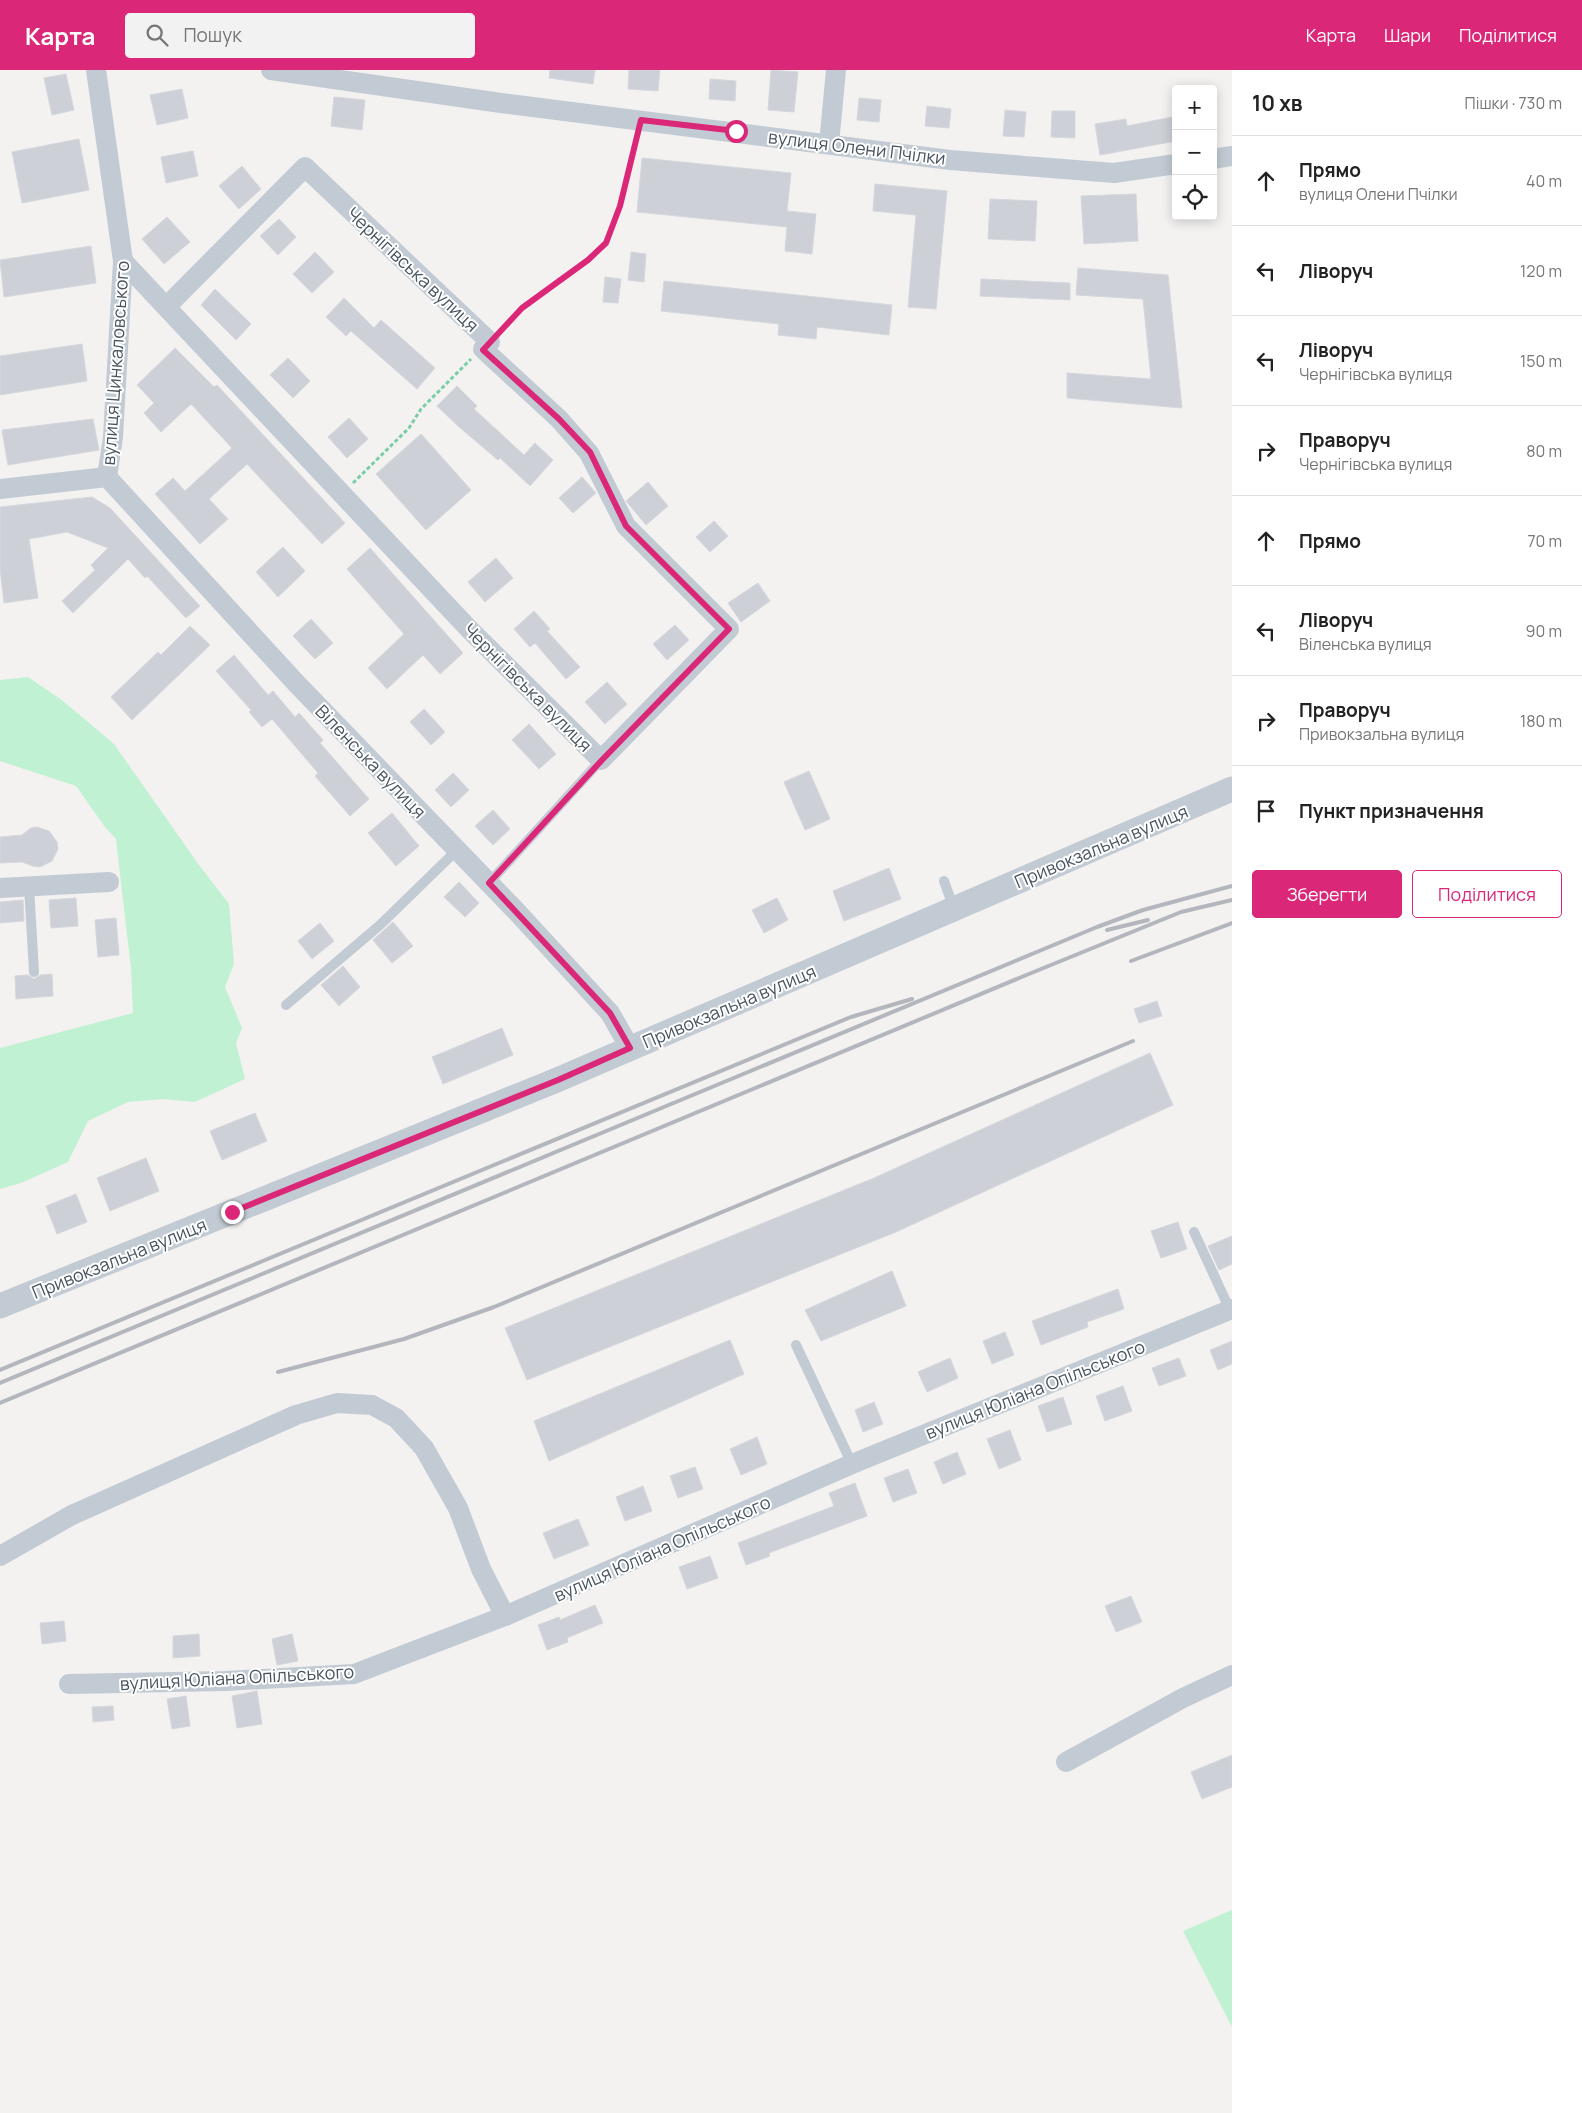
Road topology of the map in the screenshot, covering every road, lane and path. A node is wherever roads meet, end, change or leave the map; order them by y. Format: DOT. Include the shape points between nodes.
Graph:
graph roads {
  1 [pos="96,70"];
  2 [pos="271,70"];
  3 [pos="836,70"];
  4 [pos="641,120"];
  5 [pos="829,144"];
  6 [pos="1232,156"];
  7 [pos="1217,158"];
  8 [pos="1172,165"];
  9 [pos="123,261"];
  10 [pos="166,307"];
  11 [pos="487,346"];
  12 [pos="107,477"];
  13 [pos="0,489"];
  14 [pos="342,494"];
  15 [pos="602,760"];
  16 [pos="1232,789"];
  17 [pos="457,850"];
  18 [pos="109,882"];
  19 [pos="944,882"];
  20 [pos="489,883"];
  21 [pos="29,886"];
  22 [pos="0,888"];
  23 [pos="954,909"];
  24 [pos="34,972"];
  25 [pos="286,1005"];
  26 [pos="630,1048"];
  27 [pos="1194,1232"];
  28 [pos="0,1306"];
  29 [pos="1231,1309"];
  30 [pos="796,1344"];
  31 [pos="852,1464"];
  32 [pos="0,1556"];
  33 [pos="505,1616"];
  34 [pos="1232,1675"];
  35 [pos="69,1684"];
  36 [pos="1066,1762"];
  1 -- 9 [label="street, вулиця Цинкаловського"];
  2 -- 4 [label="street, вулиця Олени Пчілки"];
  3 -- 5 [label="street"];
  4 -- 5 [label="street, вулиця Олени Пчілки"];
  4 -- 11 [label="path" via="620,206 606,243 522,308"];
  5 -- 8 [label="street, вулиця Олени Пчілки" via="950,160 1114,173"];
  6 -- 7 [label="street"];
  9 -- 10 [label="street, Чернігівська вулиця"];
  9 -- 12 [label="street, вулиця Цинкаловського" via="113,437"];
  10 -- 11 [label="street, Чернігівська вулиця" via="305,167"];
  10 -- 14 [label="street, Чернігівська вулиця"];
  11 -- 14 [label="path" via="420,409 409,428"];
  11 -- 15 [label="street, Чернігівська вулиця" via="590,452 626,526 729,629"];
  12 -- 13 [label="street"];
  12 -- 17 [label="street, Віленська вулиця" via="296,683"];
  14 -- 15 [label="street, Чернігівська вулиця" via="469,629"];
  15 -- 20 [label="lane"];
  16 -- 23 [label="street, Привокзальна вулиця"];
  17 -- 20 [label="street, Віленська вулиця"];
  17 -- 25 [label="lane" via="380,925"];
  18 -- 21 [label="street"];
  19 -- 23 [label="lane"];
  20 -- 26 [label="street, Віленська вулиця" via="610,1013"];
  21 -- 22 [label="street"];
  21 -- 24 [label="lane"];
  23 -- 26 [label="street, Привокзальна вулиця"];
  26 -- 28 [label="street, Привокзальна вулиця"];
  27 -- 29 [label="lane"];
  29 -- 31 [label="street, вулиця Юліана Опільського"];
  30 -- 31 [label="lane"];
  31 -- 33 [label="street, вулиця Юліана Опільського"];
  32 -- 33 [label="street" via="72,1515 296,1416 337,1403 372,1405 396,1418 424,1448 458,1508 480,1569"];
  33 -- 35 [label="street, вулиця Юліана Опільського" via="354,1674"];
  34 -- 36 [label="street"];
}
